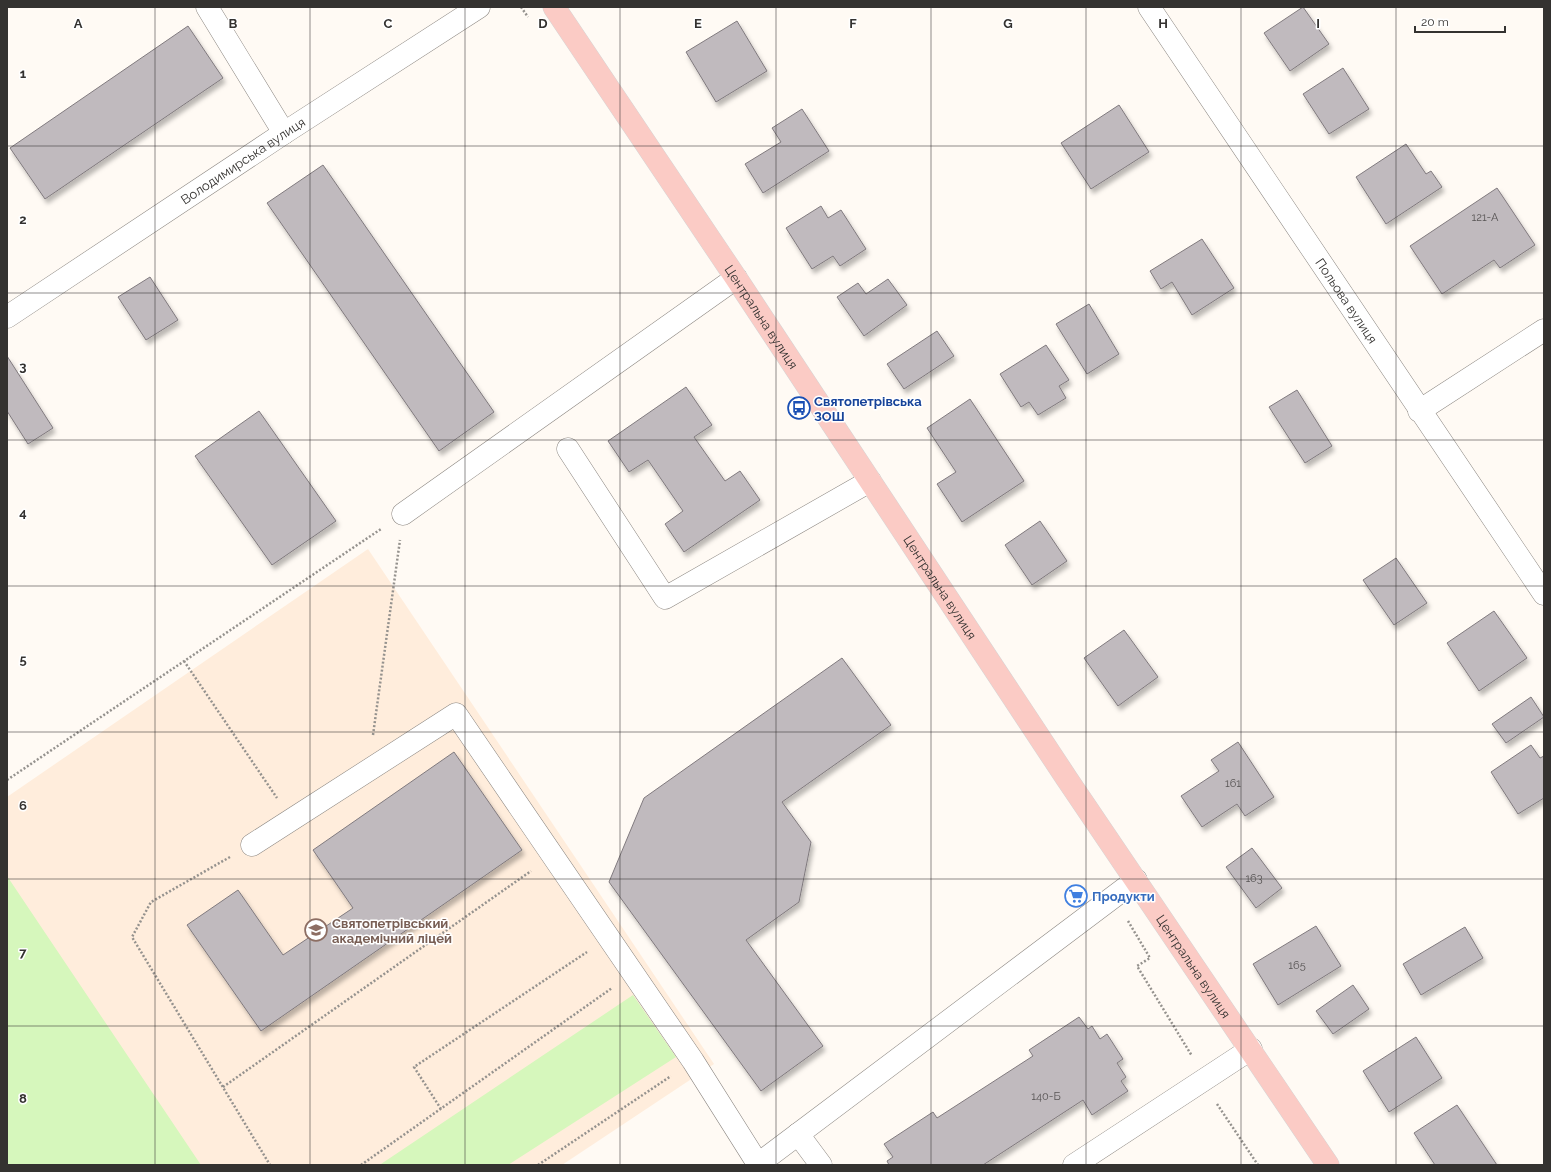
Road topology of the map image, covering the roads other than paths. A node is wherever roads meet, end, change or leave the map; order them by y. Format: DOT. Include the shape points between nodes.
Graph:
graph roads {
  1 [pos="207,7"];
  2 [pos="479,7"];
  3 [pos="554,7"];
  4 [pos="1149,7"];
  5 [pos="284,133"];
  6 [pos="736,278"];
  7 [pos="7,317"];
  8 [pos="1544,330"];
  9 [pos="1419,411"];
  10 [pos="568,449"];
  11 [pos="870,481"];
  12 [pos="403,514"];
  13 [pos="1544,594"];
  14 [pos="252,845"];
  15 [pos="1136,880"];
  16 [pos="1251,1049"];
  17 [pos="798,1134"];
  18 [pos="758,1165"];
  19 [pos="821,1165"];
  20 [pos="1074,1165"];
  21 [pos="1328,1165"];
  1 -- 5 [label="street"];
  2 -- 5 [label="street, Володимирська вулиця"];
  3 -- 6 [label="main road, Центральна вулиця"];
  4 -- 9 [label="street, Польова вулиця"];
  5 -- 7 [label="street, Володимирська вулиця"];
  6 -- 11 [label="main road, Центральна вулиця"];
  6 -- 12 [label="street"];
  8 -- 9 [label="street"];
  9 -- 13 [label="street, Польова вулиця"];
  10 -- 11 [label="street" via="665,598"];
  11 -- 15 [label="main road, Центральна вулиця"];
  14 -- 18 [label="street" via="456,714 693,1061"];
  15 -- 16 [label="main road, Центральна вулиця"];
  15 -- 17 [label="street"];
  16 -- 20 [label="street"];
  16 -- 21 [label="main road, Центральна вулиця"];
  17 -- 18 [label="street"];
  17 -- 19 [label="street"];
}
